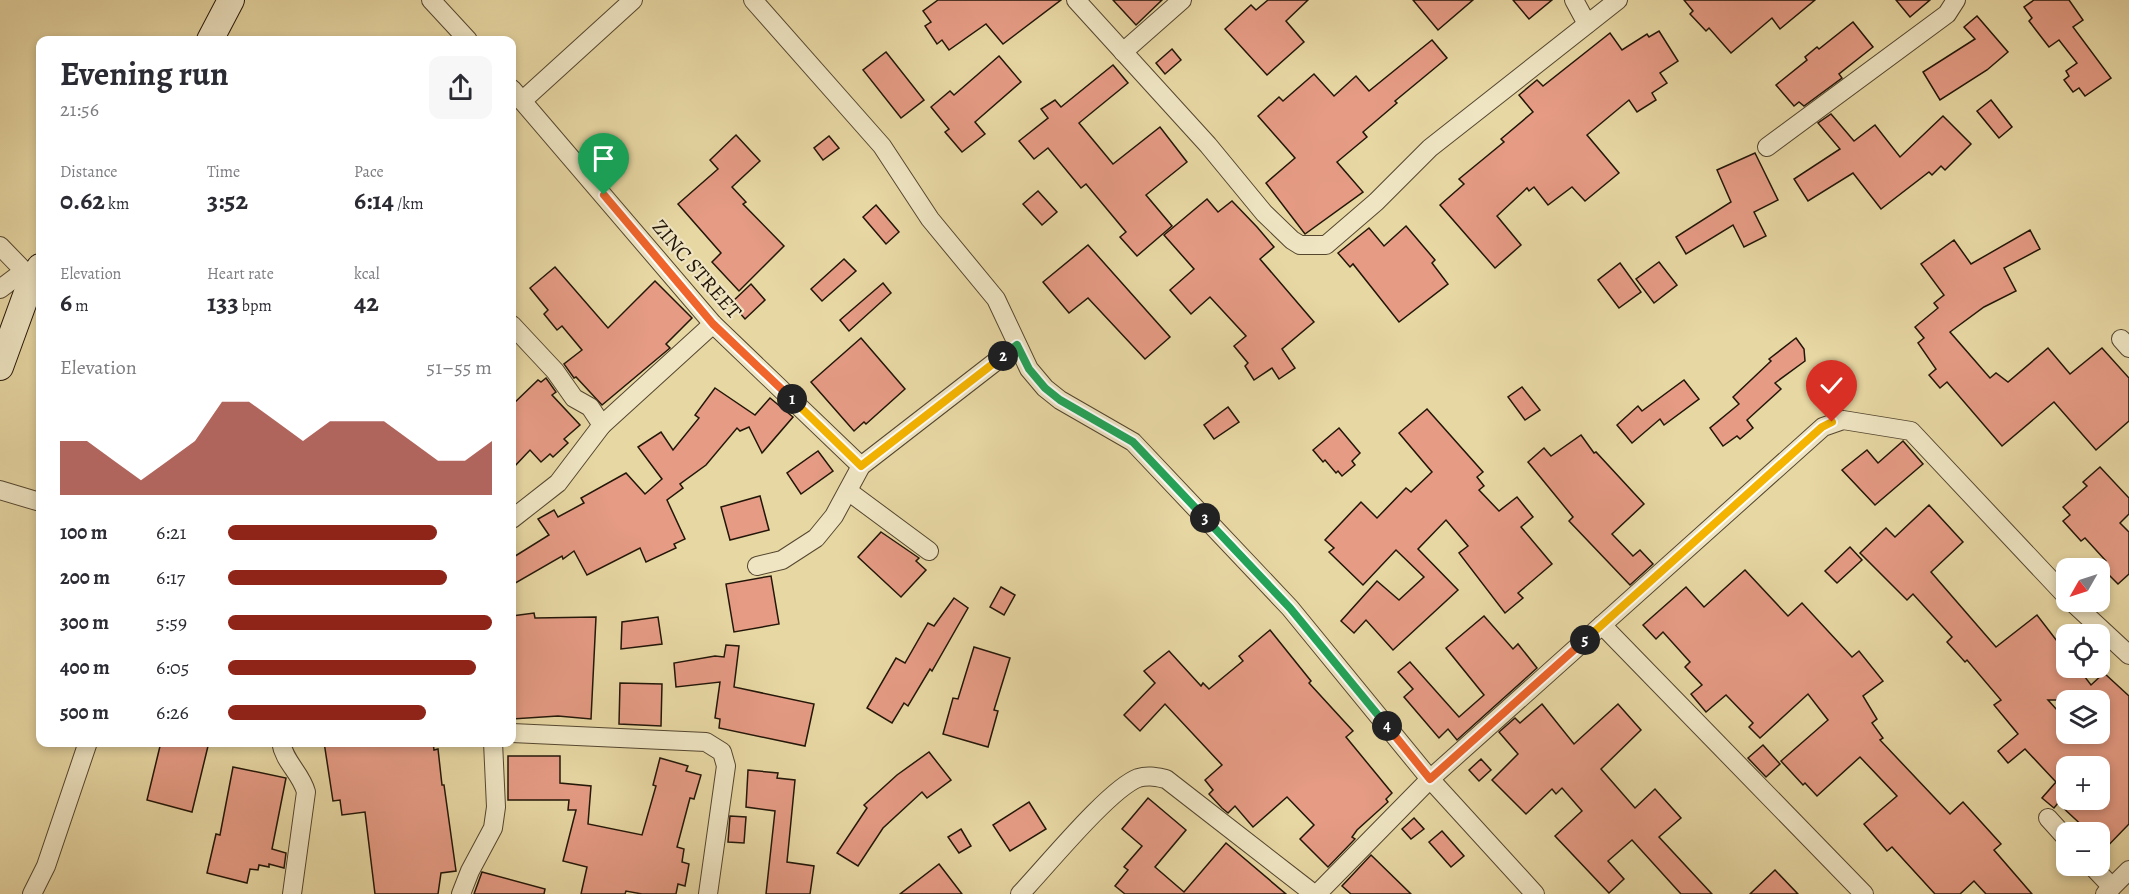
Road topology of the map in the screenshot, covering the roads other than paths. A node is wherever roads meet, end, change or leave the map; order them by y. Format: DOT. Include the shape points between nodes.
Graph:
graph roads {
  1 [pos="231,0"];
  2 [pos="430,0"];
  3 [pos="633,0"];
  4 [pos="753,0"];
  5 [pos="1076,0"];
  6 [pos="1182,0"];
  7 [pos="1574,0"];
  8 [pos="1618,0"];
  9 [pos="1956,0"];
  10 [pos="1587,24"];
  11 [pos="212,36"];
  12 [pos="464,36"];
  13 [pos="1123,52"];
  14 [pos="517,95"];
  15 [pos="1767,147"];
  16 [pos="0,246"];
  17 [pos="32,272"];
  18 [pos="0,289"];
  19 [pos="713,324"];
  20 [pos="516,329"];
  21 [pos="1017,345"];
  22 [pos="0,367"];
  23 [pos="603,425"];
  24 [pos="861,466"];
  25 [pos="0,490"];
  26 [pos="849,491"];
  27 [pos="36,501"];
  28 [pos="516,516"];
  29 [pos="929,551"];
  30 [pos="757,566"];
  31 [pos="2056,585"];
  32 [pos="2083,612"];
  33 [pos="1602,625"];
  34 [pos="2129,656"];
  35 [pos="516,733"];
  36 [pos="86,747"];
  37 [pos="283,747"];
  38 [pos="493,747"];
  39 [pos="1430,779"];
  40 [pos="2048,818"];
  41 [pos="2056,826"];
  42 [pos="2129,870"];
  43 [pos="2098,876"];
  44 [pos="2108,891"];
  45 [pos="32,894"];
  46 [pos="292,894"];
  47 [pos="462,894"];
  48 [pos="708,894"];
  49 [pos="1020,894"];
  50 [pos="1316,894"];
  51 [pos="1534,894"];
  52 [pos="1864,894"];
  1 -- 11 [label="street"];
  2 -- 12 [label="street"];
  3 -- 14 [label="street"];
  4 -- 21 [label="street" via="882,146 930,219 996,299"];
  5 -- 13 [label="street"];
  6 -- 13 [label="street"];
  7 -- 10 [label="street"];
  8 -- 10 [label="street"];
  9 -- 15 [label="street" via="1947,14"];
  10 -- 13 [label="street" via="1430,148 1376,202 1326,245 1318,247 1300,245 1264,213"];
  14 -- 19 [label="street, ZINC STREET"];
  16 -- 17 [label="street"];
  17 -- 18 [label="street"];
  17 -- 22 [label="street"];
  19 -- 23 [label="street"];
  19 -- 24 [label="street, ZINC STREET"];
  20 -- 23 [label="street" via="574,398 590,407"];
  21 -- 24 [label="street"];
  21 -- 39 [label="street" via="1029,369 1053,394 1133,442 1290,608"];
  23 -- 28 [label="street" via="558,483"];
  24 -- 26 [label="street"];
  25 -- 27 [label="street"];
  26 -- 29 [label="street"];
  26 -- 30 [label="street" via="816,538 782,560"];
  31 -- 33 [label="street" via="1911,431 1843,420 1822,427"];
  32 -- 34 [label="street"];
  33 -- 39 [label="street"];
  33 -- 52 [label="street"];
  35 -- 48 [label="street" via="706,742 722,752 726,766"];
  36 -- 45 [label="street" via="46,866"];
  37 -- 46 [label="street" via="306,792"];
  38 -- 47 [label="street" via="493,828"];
  39 -- 50 [label="street"];
  39 -- 51 [label="street"];
  40 -- 41 [label="street"];
  42 -- 44 [label="street"];
  43 -- 44 [label="street"];
  49 -- 50 [label="street" via="1116,791 1138,778 1153,776 1166,779"];
}
